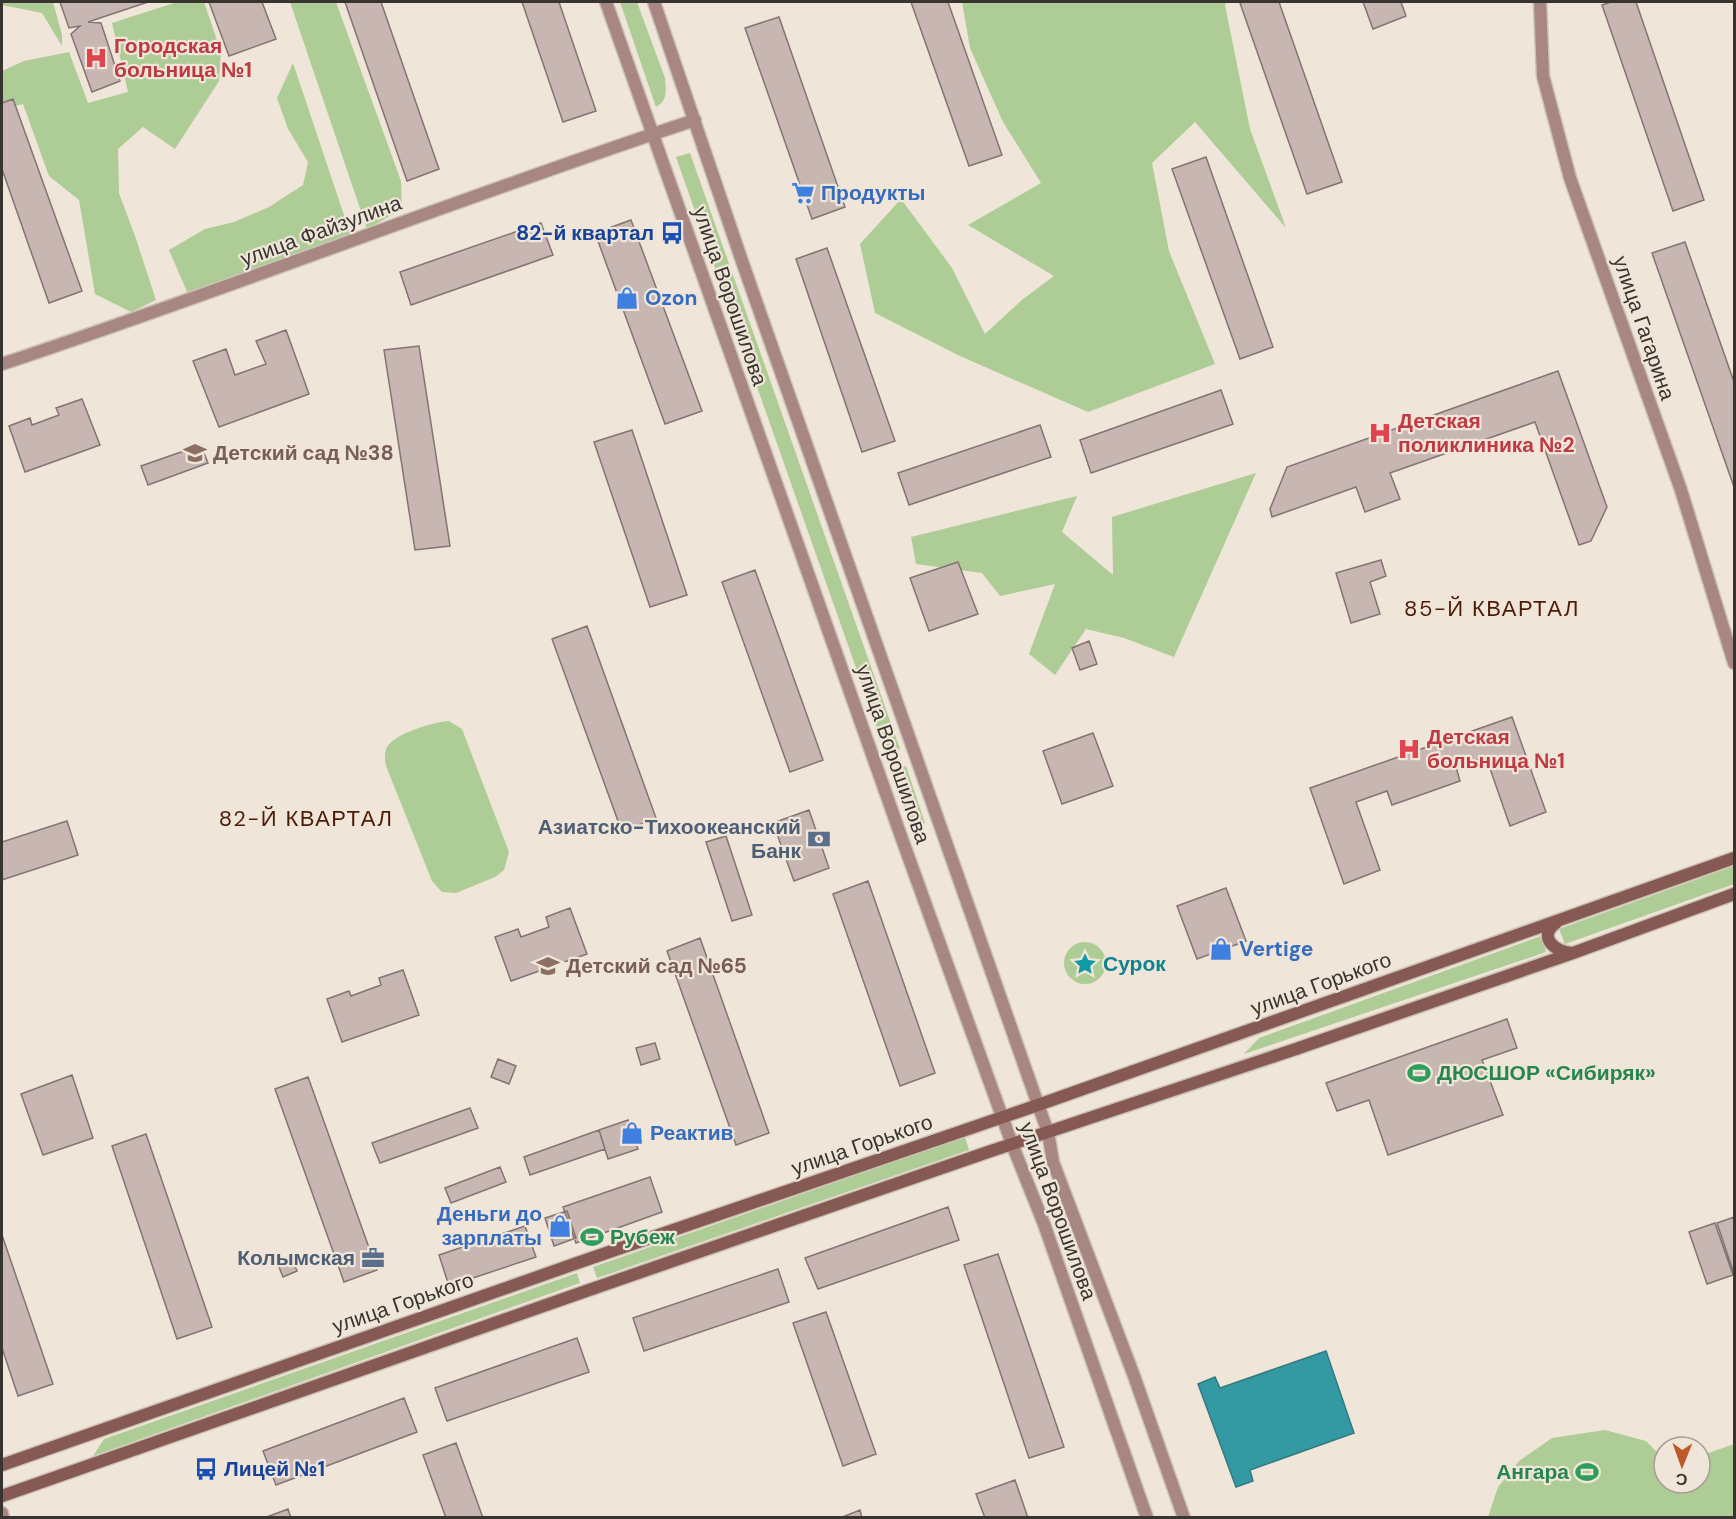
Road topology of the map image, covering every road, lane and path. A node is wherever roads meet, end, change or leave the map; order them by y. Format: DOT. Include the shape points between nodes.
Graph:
graph roads {
  1 [pos="606,2"];
  2 [pos="654,2"];
  3 [pos="1540,2"];
  4 [pos="695,120"];
  5 [pos="653,134"];
  6 [pos="2,364"];
  7 [pos="1734,663"];
  8 [pos="1734,858"];
  9 [pos="1734,894"];
  10 [pos="1563,920"];
  11 [pos="1573,953"];
  12 [pos="1038,1105"];
  13 [pos="1003,1117"];
  14 [pos="1048,1132"];
  15 [pos="1012,1144"];
  16 [pos="2,1465"];
  17 [pos="2,1496"];
  18 [pos="2,1513"];
  19 [pos="3,1518"];
  20 [pos="1147,1518"];
  21 [pos="1184,1518"];
  1 -- 5 [label="street, улица Ворошилова"];
  2 -- 4 [label="street, улица Ворошилова"];
  3 -- 7 [label="street, улица Гагарина" via="1543,76 1570,178 1681,490"];
  4 -- 5 [label="street, улица Файзулина"];
  4 -- 12 [label="street, улица Ворошилова"];
  5 -- 6 [label="street, улица Файзулина"];
  5 -- 13 [label="street, улица Ворошилова"];
  8 -- 10 [label="main road, улица Горького"];
  9 -- 11 [label="main road"];
  10 -- 11 [label="main road" via="1551,927 1548,937 1558,950"];
  10 -- 12 [label="main road, улица Горького"];
  11 -- 14 [label="main road"];
  12 -- 13 [label="main road, улица Горького"];
  12 -- 14 [label="street, улица Ворошилова"];
  13 -- 15 [label="street, улица Ворошилова"];
  13 -- 16 [label="main road, улица Горького"];
  14 -- 15 [label="main road"];
  14 -- 21 [label="street, улица Ворошилова" via="1053,1162"];
  15 -- 17 [label="main road"];
  15 -- 20 [label="street, улица Ворошилова"];
  18 -- 19 [label="street"];
}
